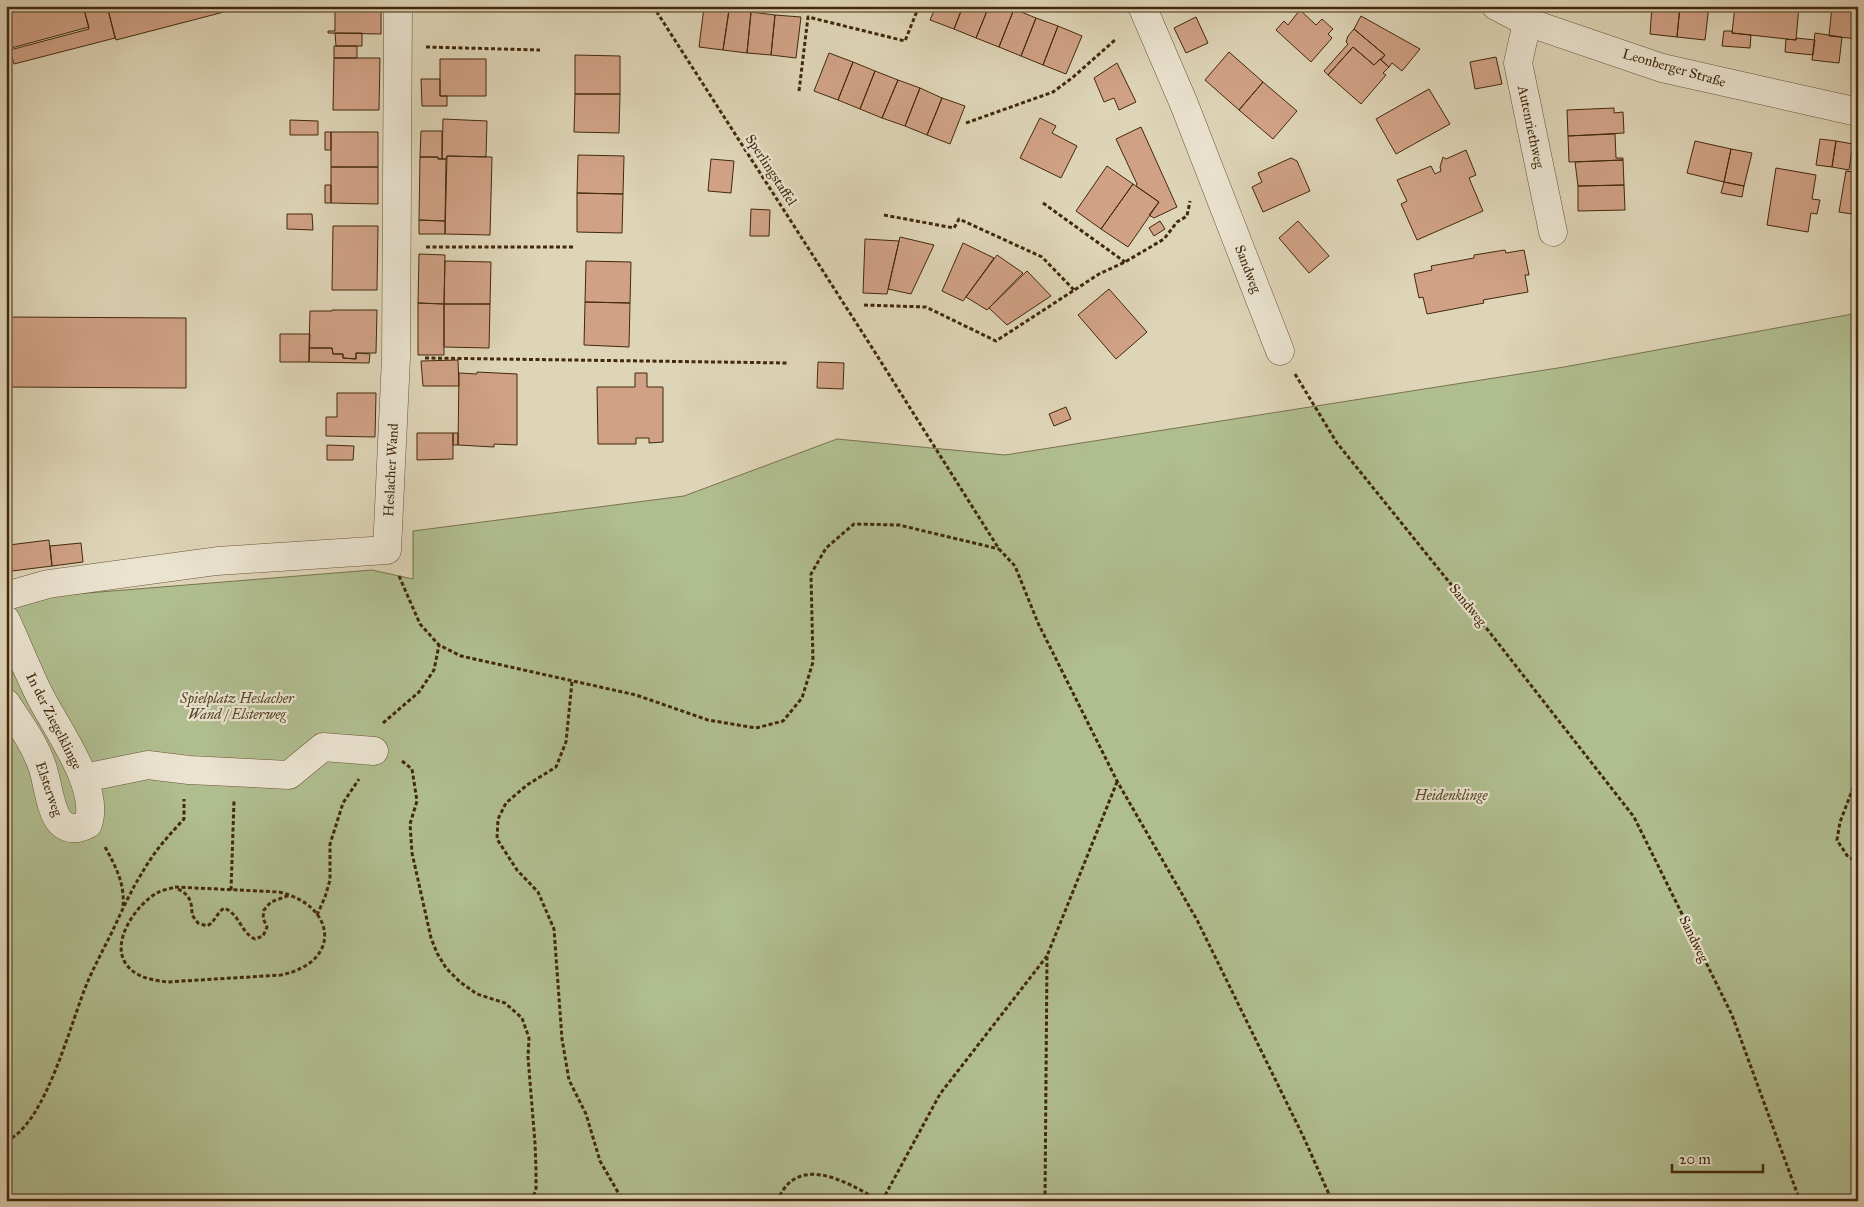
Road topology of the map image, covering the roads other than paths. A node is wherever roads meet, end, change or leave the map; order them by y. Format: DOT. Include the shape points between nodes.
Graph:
graph roads {
  1 [pos="398,6"];
  2 [pos="1142,6"];
  3 [pos="1496,6"];
  4 [pos="1527,22"];
  5 [pos="1858,112"];
  6 [pos="1553,232"];
  7 [pos="1280,351"];
  8 [pos="6,596"];
  9 [pos="6,620"];
  10 [pos="6,703"];
  11 [pos="374,751"];
  12 [pos="84,778"];
  13 [pos="88,824"];
  1 -- 8 [label="street, Heslacher Wand" via="396,358 387,550 217,561 48,584"];
  2 -- 7 [label="street, Sandweg" via="1184,104"];
  3 -- 4 [label="street, Leonberger Straße"];
  4 -- 5 [label="street, Leonberger Straße" via="1662,68"];
  4 -- 6 [label="street, Autenriethweg" via="1518,63"];
  9 -- 12 [label="street, In der Ziegelklinge" via="39,694"];
  10 -- 13 [label="street, Elsterweg" via="42,763 54,811 60,821 74,828"];
  11 -- 12 [label="street" via="324,746 289,775 148,765"];
  12 -- 13 [label="street, In der Ziegelklinge" via="92,814"];
}
